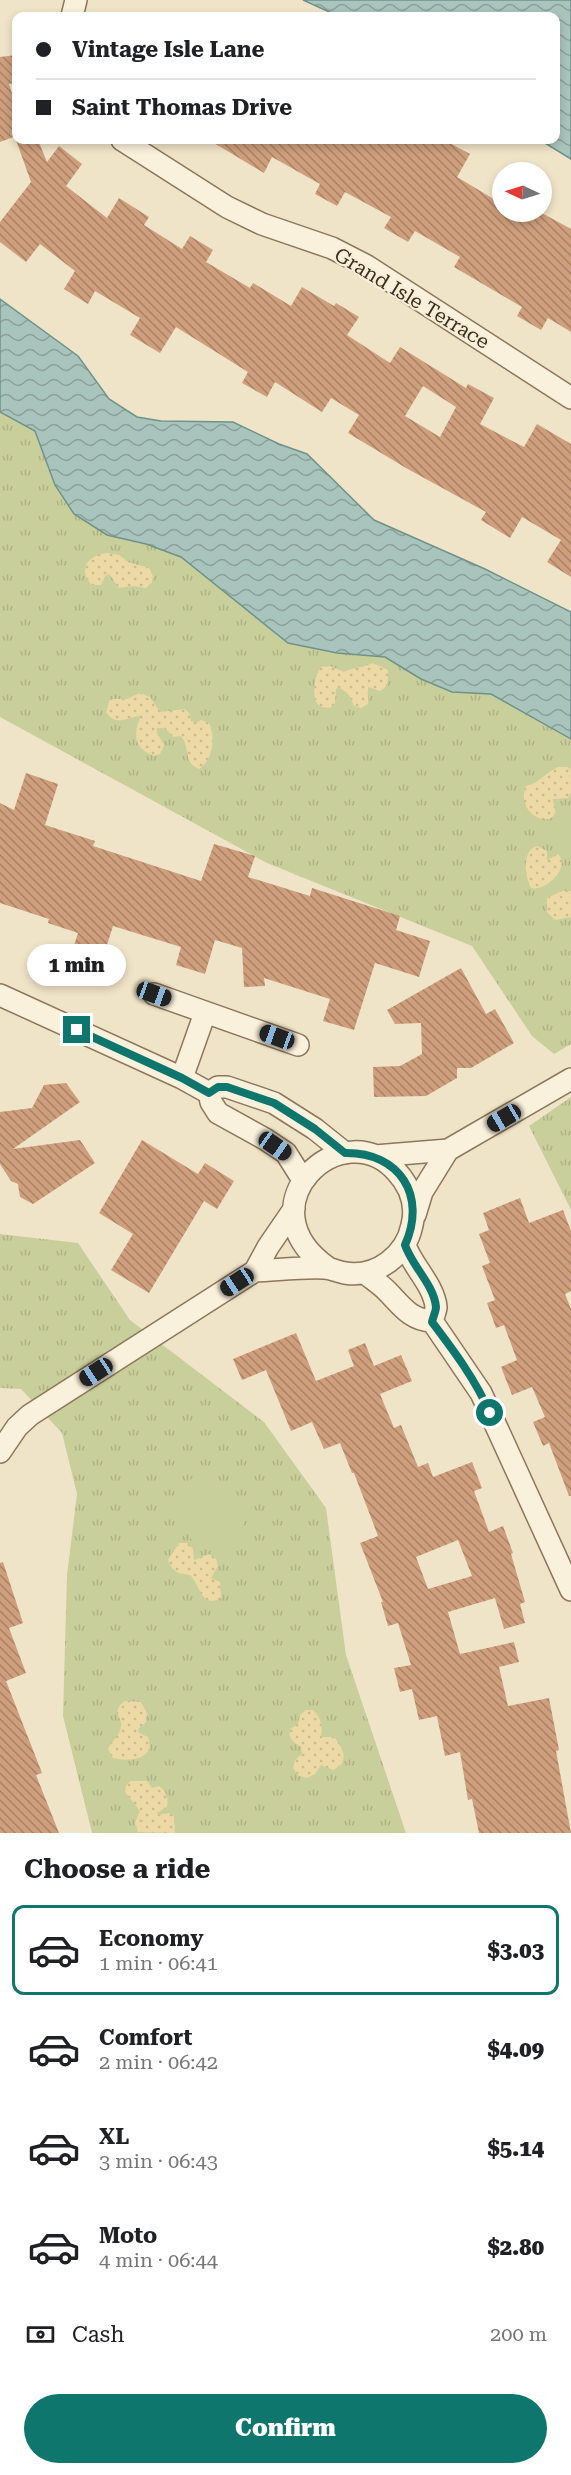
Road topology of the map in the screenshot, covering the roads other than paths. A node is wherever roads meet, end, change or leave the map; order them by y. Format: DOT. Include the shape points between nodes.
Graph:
graph roads {
  1 [pos="128,144"];
  2 [pos="571,398"];
  3 [pos="154,994"];
  4 [pos="0,996"];
  5 [pos="205,1013"];
  6 [pos="298,1045"];
  7 [pos="182,1078"];
  8 [pos="571,1080"];
  9 [pos="209,1093"];
  10 [pos="250,1095"];
  11 [pos="239,1123"];
  12 [pos="448,1150"];
  13 [pos="345,1153"];
  14 [pos="375,1156"];
  15 [pos="303,1180"];
  16 [pos="294,1209"];
  17 [pos="414,1218"];
  18 [pos="405,1245"];
  19 [pos="327,1268"];
  20 [pos="255,1271"];
  21 [pos="365,1273"];
  22 [pos="432,1322"];
  23 [pos="0,1452"];
  24 [pos="571,1590"];
  1 -- 2 [label="street, Grand Isle Terrace" via="227,207 367,266"];
  3 -- 5 [label="street"];
  4 -- 7 [label="street"];
  5 -- 6 [label="street"];
  5 -- 7 [label="street"];
  7 -- 9 [label="street"];
  8 -- 12 [label="street"];
  9 -- 10 [label="street" via="227,1087"];
  9 -- 11 [label="street" via="218,1113"];
  10 -- 11 [label="street"];
  10 -- 13 [label="street" via="274,1103"];
  11 -- 15 [label="street" via="286,1153"];
  12 -- 14 [label="street"];
  12 -- 17 [label="street" via="422,1192"];
  13 -- 14 [label="street"];
  13 -- 15 [label="street" via="328,1158"];
  14 -- 17 [label="street" via="405,1180"];
  15 -- 16 [label="street"];
  16 -- 19 [label="street" via="301,1243"];
  16 -- 20 [label="street"];
  17 -- 18 [label="street"];
  18 -- 21 [label="street" via="380,1268"];
  18 -- 22 [label="street" via="436,1308"];
  19 -- 20 [label="street"];
  19 -- 21 [label="street"];
  20 -- 23 [label="street" via="30,1415"];
  21 -- 22 [label="street" via="405,1312"];
  22 -- 24 [label="street" via="482,1393"];
}
